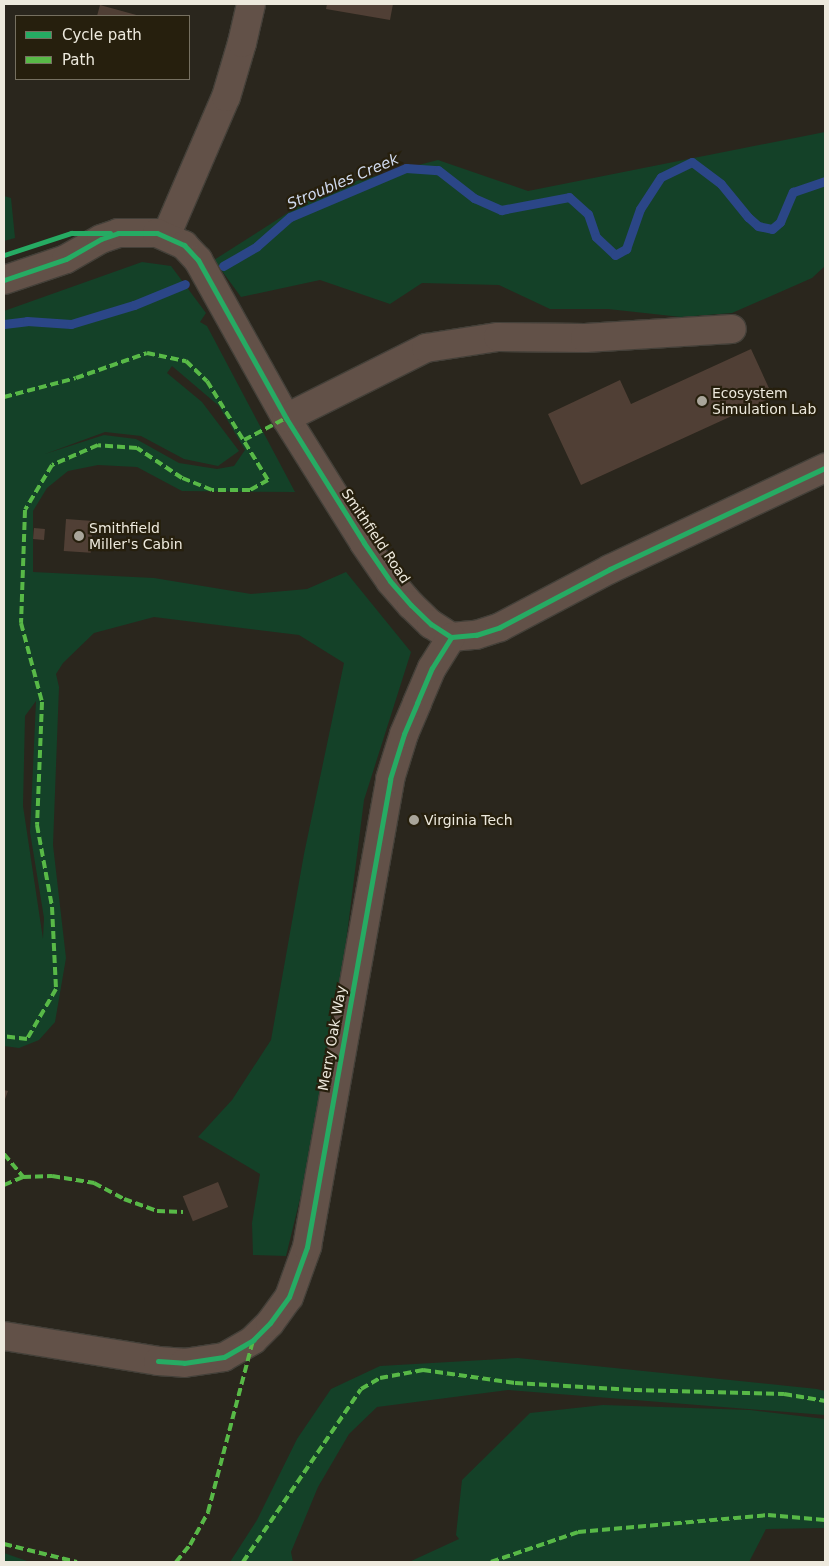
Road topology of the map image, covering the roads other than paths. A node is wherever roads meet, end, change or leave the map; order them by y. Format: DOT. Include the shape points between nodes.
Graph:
graph roads {
  1 [pos="251,4"];
  2 [pos="166,236"];
  3 [pos="4,280"];
  4 [pos="732,329"];
  5 [pos="286,418"];
  6 [pos="825,468"];
  7 [pos="451,638"];
  8 [pos="4,1336"];
  1 -- 2 [label="street" via="226,98"];
  2 -- 3 [label="street, Smithfield Road" via="118,233 66,259"];
  2 -- 5 [label="street, Smithfield Road" via="184,245 198,260"];
  4 -- 5 [label="street" via="584,338 498,336 426,348"];
  5 -- 7 [label="street, Smithfield Road" via="390,581 431,624"];
  6 -- 7 [label="street" via="610,570 500,627 476,635"];
  7 -- 8 [label="street, Merry Oak Way" via="432,668 390,780 307,1247 289,1297 270,1323 252,1340 224,1357 184,1363"];
}
